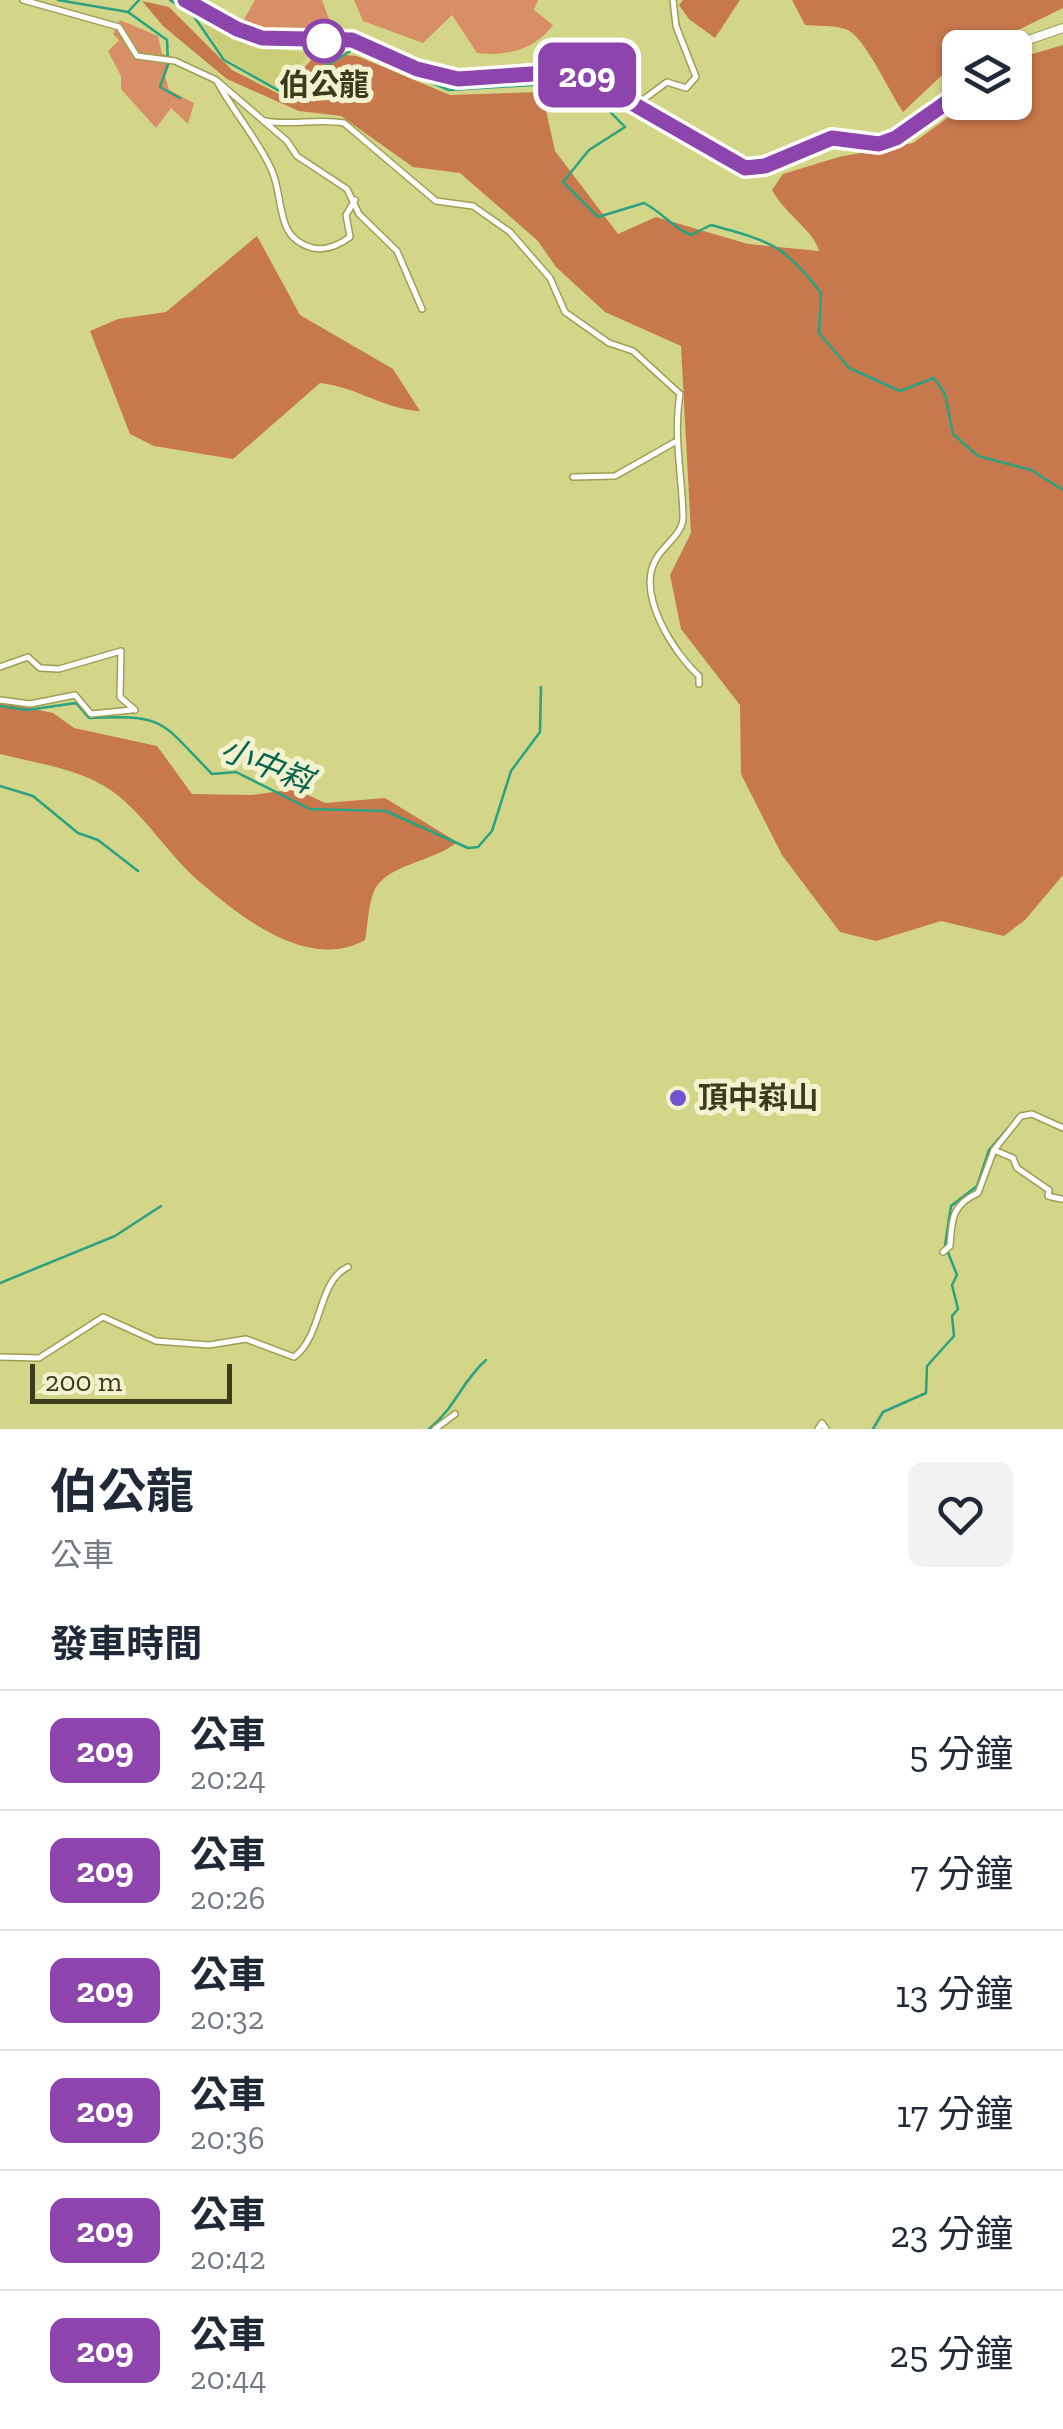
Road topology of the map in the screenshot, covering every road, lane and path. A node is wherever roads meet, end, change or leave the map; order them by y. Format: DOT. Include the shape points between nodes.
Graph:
graph roads {
  1 [pos="23,0"];
  2 [pos="186,0"];
  3 [pos="672,0"];
  4 [pos="1063,28"];
  5 [pos="1032,39"];
  6 [pos="216,80"];
  7 [pos="636,105"];
  8 [pos="942,106"];
  9 [pos="265,121"];
  10 [pos="356,200"];
  11 [pos="422,309"];
  12 [pos="675,442"];
  13 [pos="572,477"];
  14 [pos="0,667"];
  15 [pos="699,684"];
  16 [pos="0,700"];
  17 [pos="1063,1128"];
  18 [pos="994,1150"];
  19 [pos="1061,1199"];
  20 [pos="942,1252"];
  21 [pos="348,1268"];
  22 [pos="0,1357"];
  23 [pos="454,1414"];
  24 [pos="435,1429"];
  25 [pos="818,1429"];
  26 [pos="826,1429"];
  1 -- 6 [label="street" via="119,27 136,56 176,61"];
  2 -- 7 [label="street" via="262,38 352,40 458,79 576,71"];
  3 -- 7 [label="street" via="696,78 686,88 667,82"];
  4 -- 5 [label="street"];
  6 -- 9 [label="street"];
  6 -- 10 [label="street" via="272,170 284,230 296,241 320,249 343,242 350,237 346,215"];
  7 -- 8 [label="street" via="752,168 832,138 879,144"];
  9 -- 10 [label="street" via="297,156"];
  9 -- 12 [label="street" via="344,124 436,202 472,206 510,232 550,278 565,312 609,343 633,351 676,388"];
  10 -- 11 [label="street" via="359,214 397,251"];
  12 -- 13 [label="street" via="615,476"];
  12 -- 15 [label="street" via="684,518 654,562 650,590"];
  14 -- 16 [label="street" via="28,657 40,668 59,669 120,651 120,697 135,710 91,714 75,695 30,704"];
  17 -- 18 [label="street" via="1022,1116"];
  18 -- 19 [label="street" via="1013,1158 1048,1196"];
  18 -- 20 [label="street" via="978,1193 952,1212 950,1246"];
  21 -- 22 [label="street" via="334,1278 310,1339 294,1357 246,1339 209,1345 156,1341 103,1317 39,1358"];
  23 -- 24 [label="street"];
  25 -- 26 [label="street" via="822,1423"];
}
